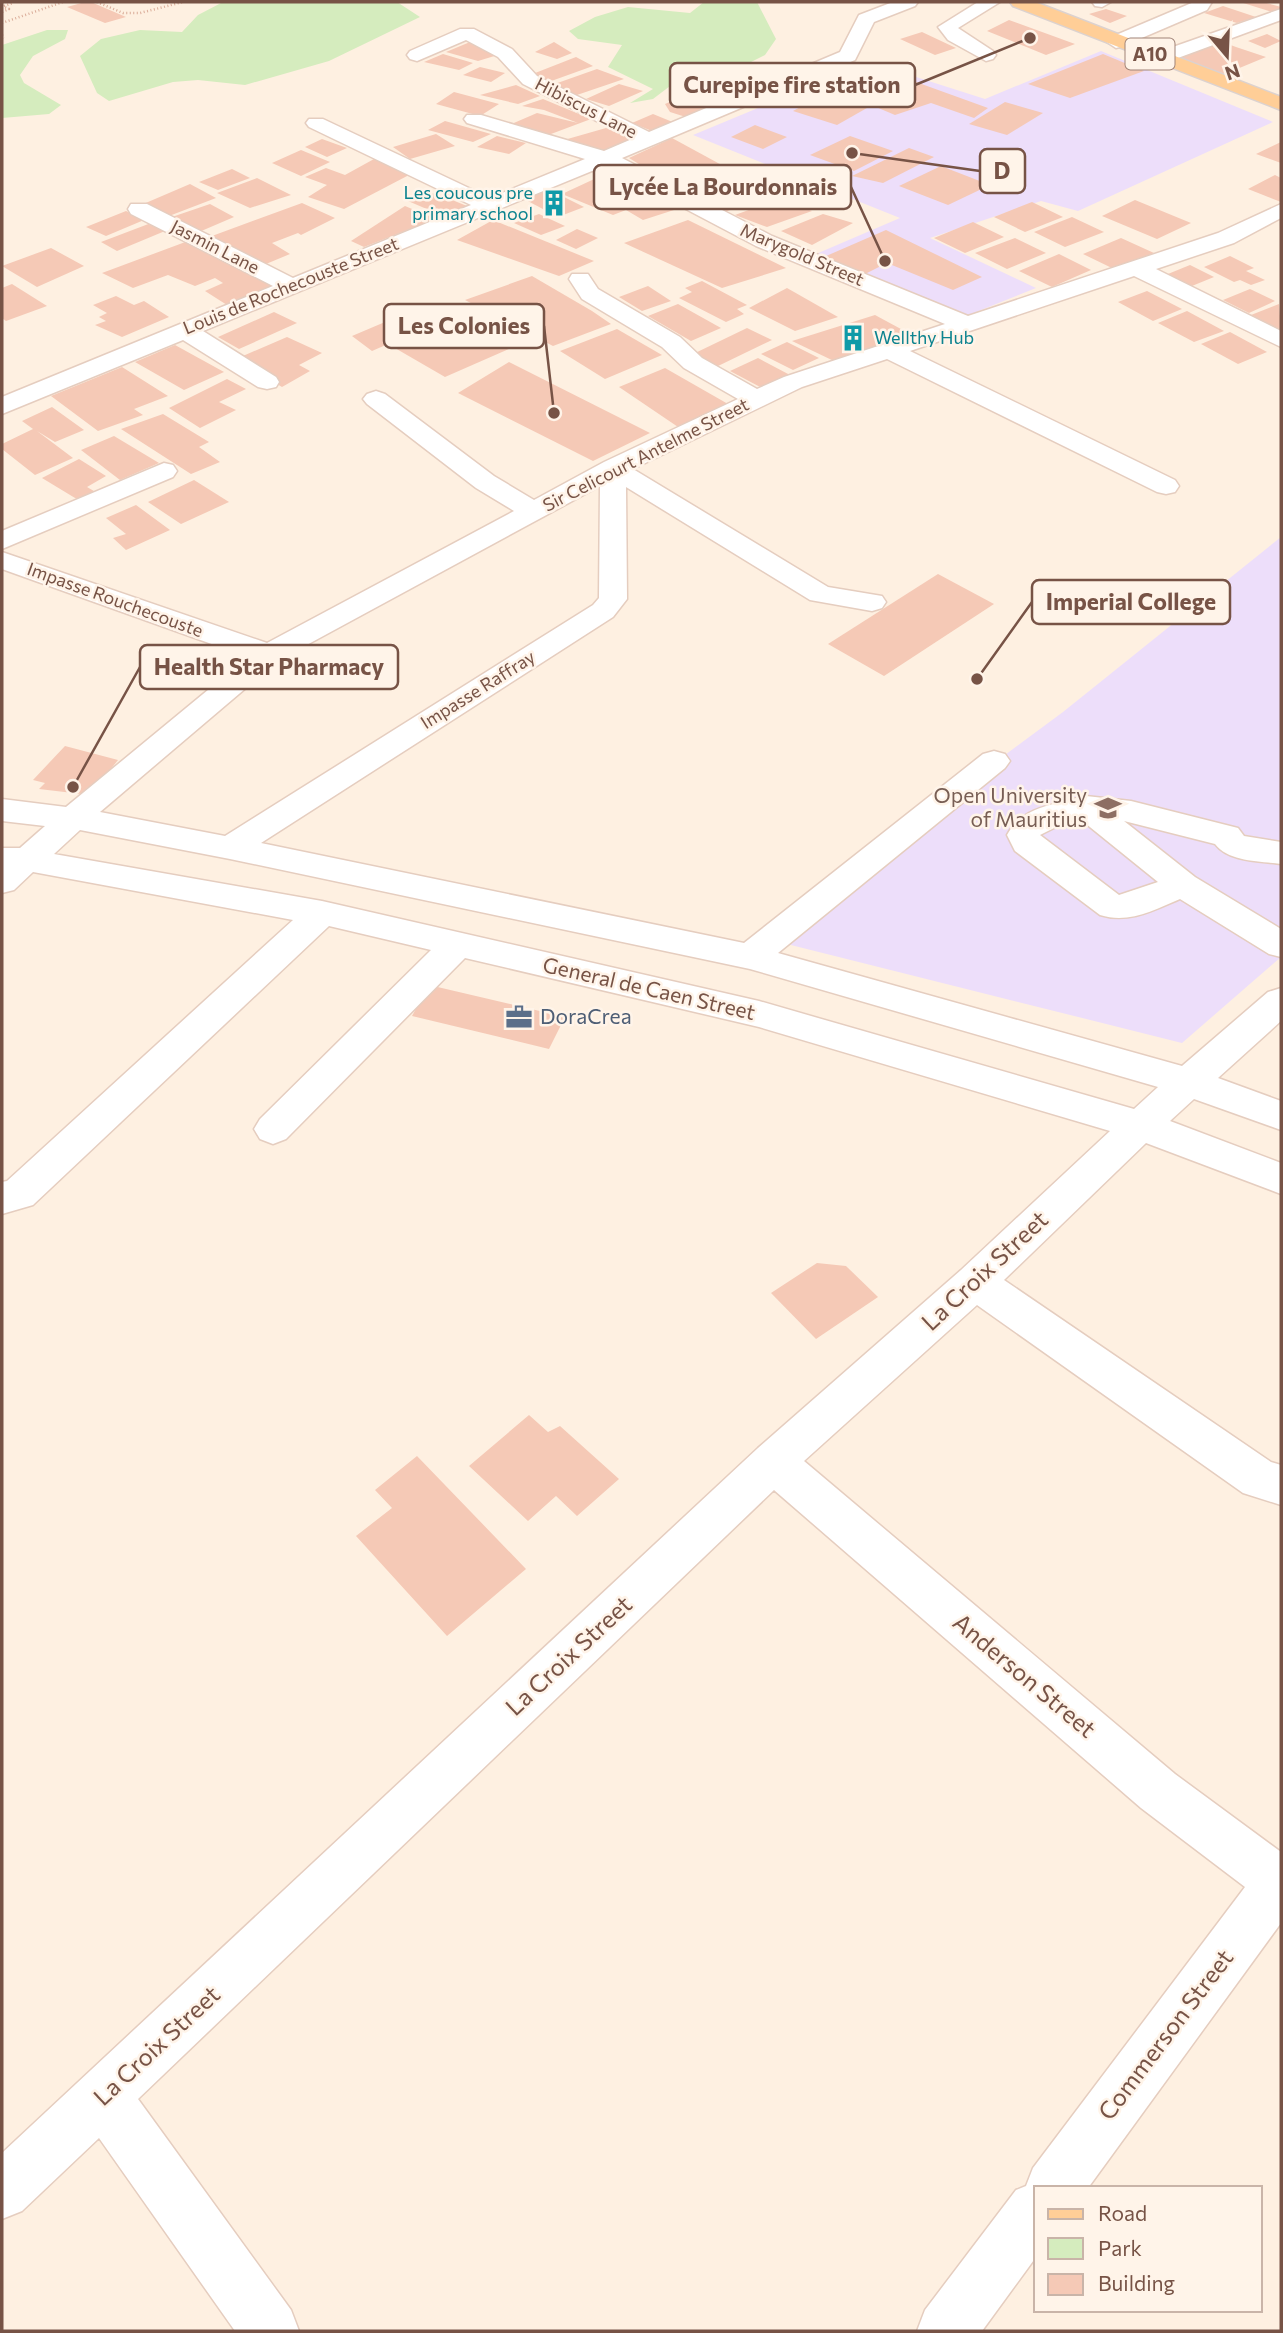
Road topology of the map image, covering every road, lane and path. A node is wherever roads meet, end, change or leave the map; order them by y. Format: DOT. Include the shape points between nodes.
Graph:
graph roads {
  1 [pos="63,2"];
  2 [pos="97,2"];
  3 [pos="183,2"];
  4 [pos="909,2"];
  5 [pos="990,2"];
  6 [pos="1019,2"];
  7 [pos="1203,2"];
  8 [pos="13,3"];
  9 [pos="2,6"];
  10 [pos="2,12"];
  11 [pos="1281,14"];
  12 [pos="2,17"];
  13 [pos="9,20"];
  14 [pos="2,23"];
  15 [pos="1116,42"];
  16 [pos="417,55"];
  17 [pos="986,55"];
  18 [pos="1160,58"];
  19 [pos="1281,104"];
  20 [pos="474,119"];
  21 [pos="316,122"];
  22 [pos="651,141"];
  23 [pos="605,158"];
  24 [pos="488,205"];
  25 [pos="139,209"];
  26 [pos="1281,210"];
  27 [pos="1134,267"];
  28 [pos="580,279"];
  29 [pos="291,285"];
  30 [pos="966,324"];
  31 [pos="184,330"];
  32 [pos="1281,340"];
  33 [pos="888,350"];
  34 [pos="267,382"];
  35 [pos="376,399"];
  36 [pos="756,399"];
  37 [pos="2,406"];
  38 [pos="613,468"];
  39 [pos="164,471"];
  40 [pos="1166,486"];
  41 [pos="534,511"];
  42 [pos="5,561"];
  43 [pos="872,602"];
  44 [pos="269,654"];
  45 [pos="994,761"];
  46 [pos="2,791"];
  47 [pos="1084,806"];
  48 [pos="2,810"];
  49 [pos="79,813"];
  50 [pos="1234,846"];
  51 [pos="230,848"];
  52 [pos="1281,853"];
  53 [pos="10,865"];
  54 [pos="1196,893"];
  55 [pos="322,914"];
  56 [pos="457,945"];
  57 [pos="1281,945"];
  58 [pos="750,957"];
  59 [pos="1281,1002"];
  60 [pos="1191,1083"];
  61 [pos="1281,1116"];
  62 [pos="1140,1125"];
  63 [pos="273,1129"];
  64 [pos="1281,1180"];
  65 [pos="2,1198"];
  66 [pos="975,1282"];
  67 [pos="773,1462"];
  68 [pos="1281,1485"];
  69 [pos="1281,1883"];
  70 [pos="103,2097"];
  71 [pos="1054,2186"];
  72 [pos="2,2191"];
  73 [pos="1034,2213"];
  74 [pos="270,2331"];
  75 [pos="946,2331"];
  1 -- 13 [label="path"];
  2 -- 3 [label="path" via="123,13 140,13"];
  4 -- 22 [label="street, Louis de Rochecouste Street" via="866,19 848,56 856,63 855,71 844,78 776,105 737,103"];
  5 -- 17 [label="street" via="947,27"];
  6 -- 15 [label="main road, A10"];
  7 -- 15 [label="street"];
  8 -- 9 [label="path"];
  9 -- 10 [label="path" via="9,9"];
  11 -- 18 [label="street"];
  12 -- 13 [label="path"];
  13 -- 14 [label="path"];
  15 -- 18 [label="main road, A10"];
  16 -- 22 [label="street, Hibiscus Lane" via="473,34 505,53 530,80"];
  18 -- 19 [label="main road, A10"];
  20 -- 23 [label="street, Marygold Street"];
  21 -- 24 [label="street"];
  22 -- 23 [label="street, Louis de Rochecouste Street"];
  23 -- 24 [label="street, Louis de Rochecouste Street"];
  23 -- 30 [label="street, Marygold Street" via="764,241"];
  24 -- 29 [label="street, Louis de Rochecouste Street"];
  25 -- 29 [label="street, Jasmin Lane"];
  26 -- 27 [label="street, Sir Celicourt Antelme Street" via="1226,239"];
  27 -- 30 [label="street, Sir Celicourt Antelme Street"];
  27 -- 32 [label="street"];
  28 -- 36 [label="street" via="590,294 671,342 692,363"];
  29 -- 31 [label="street, Louis de Rochecouste Street"];
  30 -- 33 [label="street, Sir Celicourt Antelme Street"];
  31 -- 34 [label="street"];
  31 -- 37 [label="street, Louis de Rochecouste Street"];
  33 -- 36 [label="street, Sir Celicourt Antelme Street"];
  33 -- 40 [label="street"];
  35 -- 41 [label="street" via="485,482"];
  36 -- 38 [label="street, Sir Celicourt Antelme Street"];
  38 -- 41 [label="street, Sir Celicourt Antelme Street"];
  38 -- 43 [label="street" via="820,594"];
  38 -- 51 [label="street, Impasse Raffray" via="613,599 603,611"];
  39 -- 42 [label="street"];
  41 -- 44 [label="street, Sir Celicourt Antelme Street"];
  42 -- 44 [label="street, Impasse Rouchecouste"];
  44 -- 49 [label="street, Sir Celicourt Antelme Street"];
  45 -- 58 [label="street"];
  46 -- 49 [label="street"];
  47 -- 50 [label="street" via="1106,807 1226,836"];
  47 -- 54 [label="street"];
  47 -- 54 [label="street" via="1055,812 1026,829 1027,843 1112,907"];
  48 -- 49 [label="street"];
  49 -- 51 [label="street"];
  49 -- 53 [label="street, Sir Celicourt Antelme Street"];
  50 -- 52 [label="street"];
  50 -- 54 [label="street" via="1236,855"];
  51 -- 58 [label="street"];
  53 -- 55 [label="street, General de Caen Street"];
  54 -- 57 [label="street"];
  55 -- 56 [label="street, General de Caen Street"];
  55 -- 65 [label="street" via="19,1194"];
  56 -- 62 [label="street, General de Caen Street" via="759,1014"];
  56 -- 63 [label="street"];
  58 -- 60 [label="street"];
  59 -- 60 [label="street, La Croix Street"];
  60 -- 61 [label="street"];
  60 -- 62 [label="street, La Croix Street"];
  62 -- 64 [label="street, General de Caen Street"];
  62 -- 66 [label="street, La Croix Street"];
  66 -- 67 [label="street, La Croix Street"];
  66 -- 68 [label="street" via="1259,1479"];
  67 -- 69 [label="street, Anderson Street" via="1158,1791"];
  67 -- 70 [label="street, La Croix Street"];
  69 -- 71 [label="street, Commerson Street"];
  70 -- 72 [label="street, La Croix Street"];
  70 -- 74 [label="street"];
  73 -- 75 [label="street"];
}
